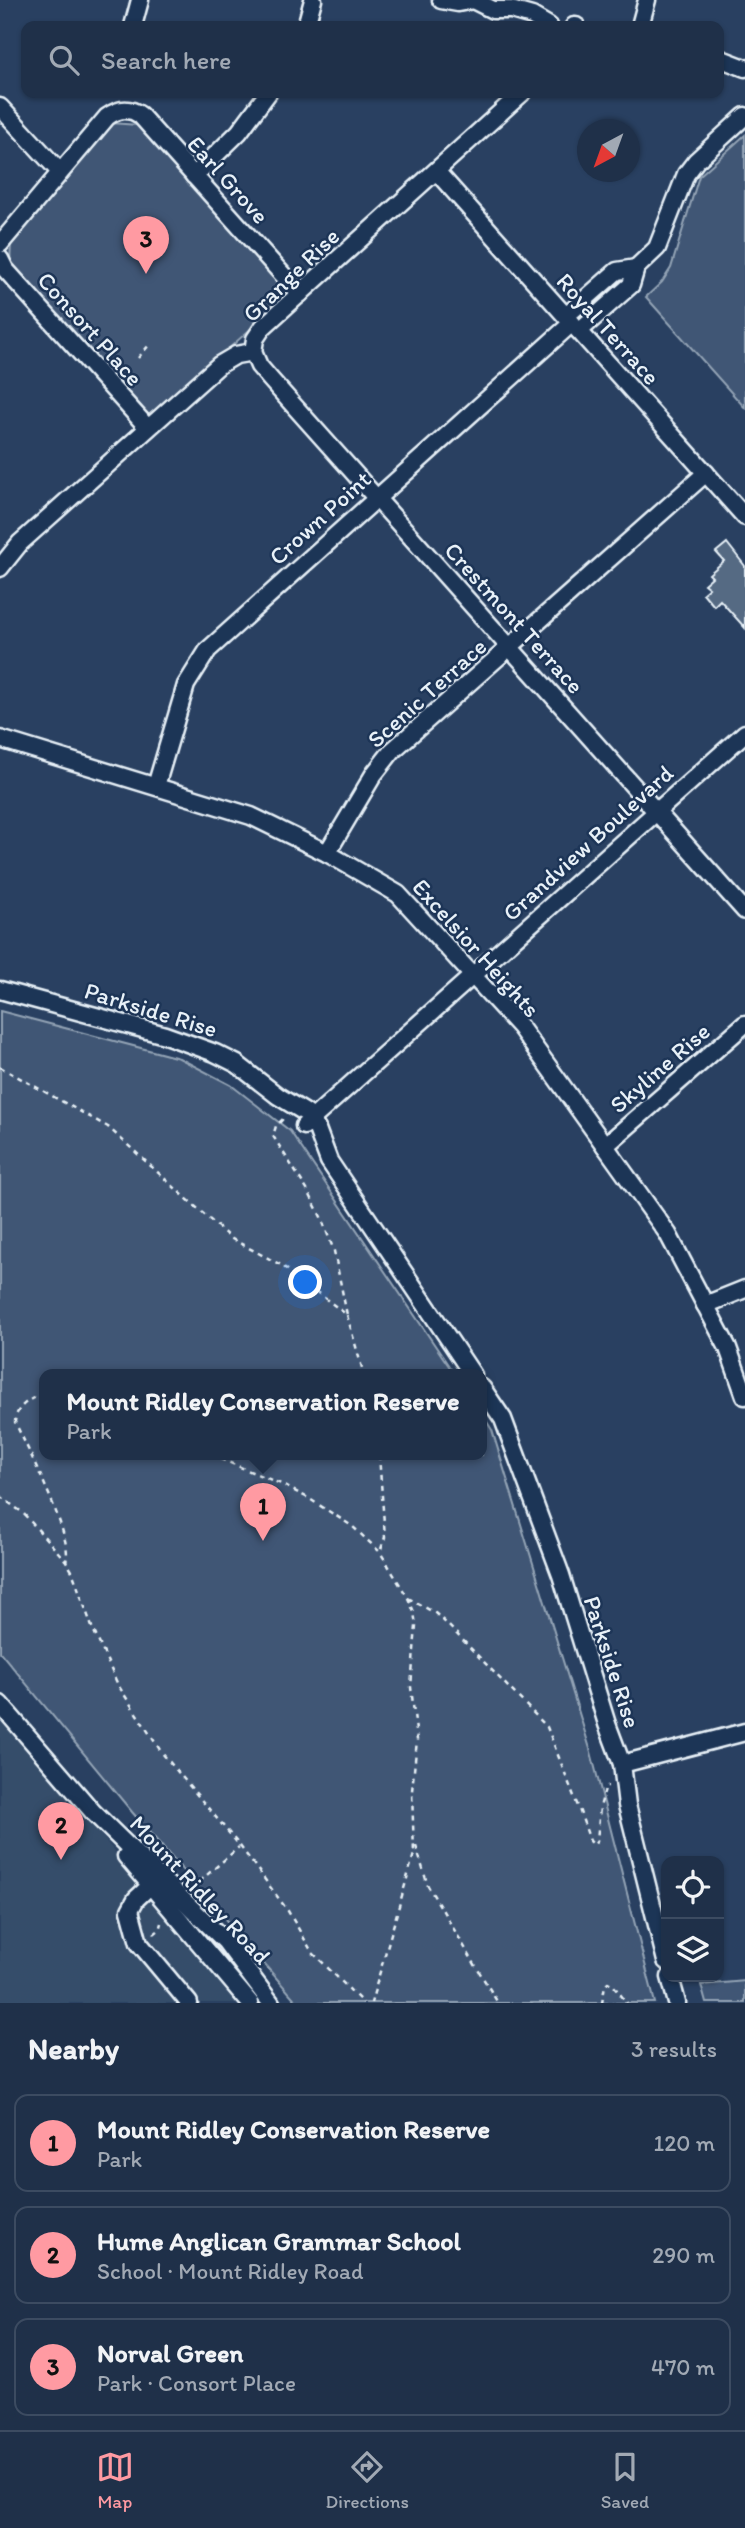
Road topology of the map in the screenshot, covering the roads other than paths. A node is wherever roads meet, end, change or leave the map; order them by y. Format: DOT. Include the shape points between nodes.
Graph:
graph roads {
  1 [pos="140,0"];
  2 [pos="313,0"];
  3 [pos="441,0"];
  4 [pos="473,0"];
  5 [pos="647,0"];
  6 [pos="134,21"];
  7 [pos="307,21"];
  8 [pos="540,21"];
  9 [pos="641,21"];
  10 [pos="724,60"];
  11 [pos="745,68"];
  12 [pos="119,98"];
  13 [pos="264,98"];
  14 [pos="518,98"];
  15 [pos="0,107"];
  16 [pos="121,110"];
  17 [pos="745,116"];
  18 [pos="60,172"];
  19 [pos="437,172"];
  20 [pos="194,176"];
  21 [pos="0,244"];
  22 [pos="0,259"];
  23 [pos="300,293"];
  24 [pos="572,323"];
  25 [pos="253,352"];
  26 [pos="148,428"];
  27 [pos="706,473"];
  28 [pos="376,498"];
  29 [pos="745,517"];
  30 [pos="0,568"];
  31 [pos="510,648"];
  32 [pos="745,733"];
  33 [pos="0,739"];
  34 [pos="156,786"];
  35 [pos="656,812"];
  36 [pos="327,853"];
  37 [pos="745,911"];
  38 [pos="474,975"];
  39 [pos="0,990"];
  40 [pos="745,1024"];
  41 [pos="278,1096"];
  42 [pos="308,1123"];
  43 [pos="605,1146"];
  44 [pos="745,1289"];
  45 [pos="705,1305"];
  46 [pos="469,1369"];
  47 [pos="487,1395"];
  48 [pos="745,1396"];
  49 [pos="0,1704"];
  50 [pos="745,1732"];
  51 [pos="622,1764"];
  52 [pos="93,1812"];
  53 [pos="151,1885"];
  54 [pos="661,1940"];
  55 [pos="671,1982"];
  56 [pos="189,2003"];
  57 [pos="250,2003"];
  58 [pos="271,2003"];
  59 [pos="677,2003"];
  1 -- 6 [label="street"];
  2 -- 7 [label="street"];
  3 -- 4 [label="street"];
  4 -- 8 [label="street" via="493,10 511,10"];
  5 -- 9 [label="street"];
  10 -- 11 [label="street"];
  12 -- 16 [label="street"];
  13 -- 20 [label="street" via="239,132"];
  14 -- 19 [label="street, Grange Rise"];
  15 -- 18 [label="street"];
  16 -- 18 [label="street" via="107,117"];
  16 -- 20 [label="street, Earl Grove" via="140,115"];
  17 -- 24 [label="street, Crown Point" via="686,174 657,248 636,268 631,285"];
  18 -- 21 [label="street"];
  19 -- 23 [label="street, Grange Rise"];
  19 -- 24 [label="street, Royal Terrace"];
  20 -- 23 [label="street, Earl Grove"];
  22 -- 26 [label="street, Consort Place"];
  23 -- 25 [label="street, Grange Rise" via="258,333"];
  24 -- 27 [label="street, Royal Terrace"];
  24 -- 28 [label="street, Crown Point"];
  25 -- 26 [label="street, Grange Rise" via="219,365"];
  25 -- 28 [label="street, Crestmont Terrace" via="259,366"];
  26 -- 30 [label="street, Grange Rise" via="20,543"];
  27 -- 29 [label="street, Royal Terrace"];
  27 -- 31 [label="street, Scenic Terrace"];
  28 -- 31 [label="street, Crestmont Terrace"];
  28 -- 34 [label="street, Crown Point" via="208,650 186,685"];
  31 -- 35 [label="street, Crestmont Terrace"];
  31 -- 36 [label="street, Scenic Terrace" via="381,763"];
  32 -- 35 [label="street, Grandview Boulevard"];
  33 -- 34 [label="street, Excelsior Heights"];
  34 -- 36 [label="street, Excelsior Heights" via="251,816"];
  35 -- 37 [label="street, Crestmont Terrace"];
  35 -- 38 [label="street, Grandview Boulevard"];
  36 -- 38 [label="street, Excelsior Heights" via="398,894"];
  38 -- 42 [label="street, Grandview Boulevard"];
  38 -- 43 [label="street, Excelsior Heights" via="520,1027"];
  39 -- 41 [label="street, Parkside Rise" via="192,1043 237,1064"];
  40 -- 43 [label="street, Skyline Rise"];
  41 -- 42 [label="street, Parkside Rise" via="290,1112"];
  41 -- 42 [label="street, Parkside Rise" via="297,1107"];
  42 -- 46 [label="street, Parkside Rise" via="314,1146 329,1161"];
  43 -- 45 [label="street, Excelsior Heights" via="668,1234"];
  44 -- 45 [label="street"];
  45 -- 48 [label="street, Excelsior Heights"];
  47 -- 51 [label="street, Parkside Rise" via="503,1419 561,1575"];
  49 -- 52 [label="street, Mount Ridley Road"];
  50 -- 51 [label="street"];
  51 -- 54 [label="street, Parkside Rise"];
  52 -- 53 [label="street, Mount Ridley Road"];
  52 -- 58 [label="street, Mount Ridley Road" via="225,1941"];
  53 -- 56 [label="street" via="130,1910 139,1943"];
  53 -- 57 [label="street, Mount Ridley Road"];
  55 -- 59 [label="street"];
}
